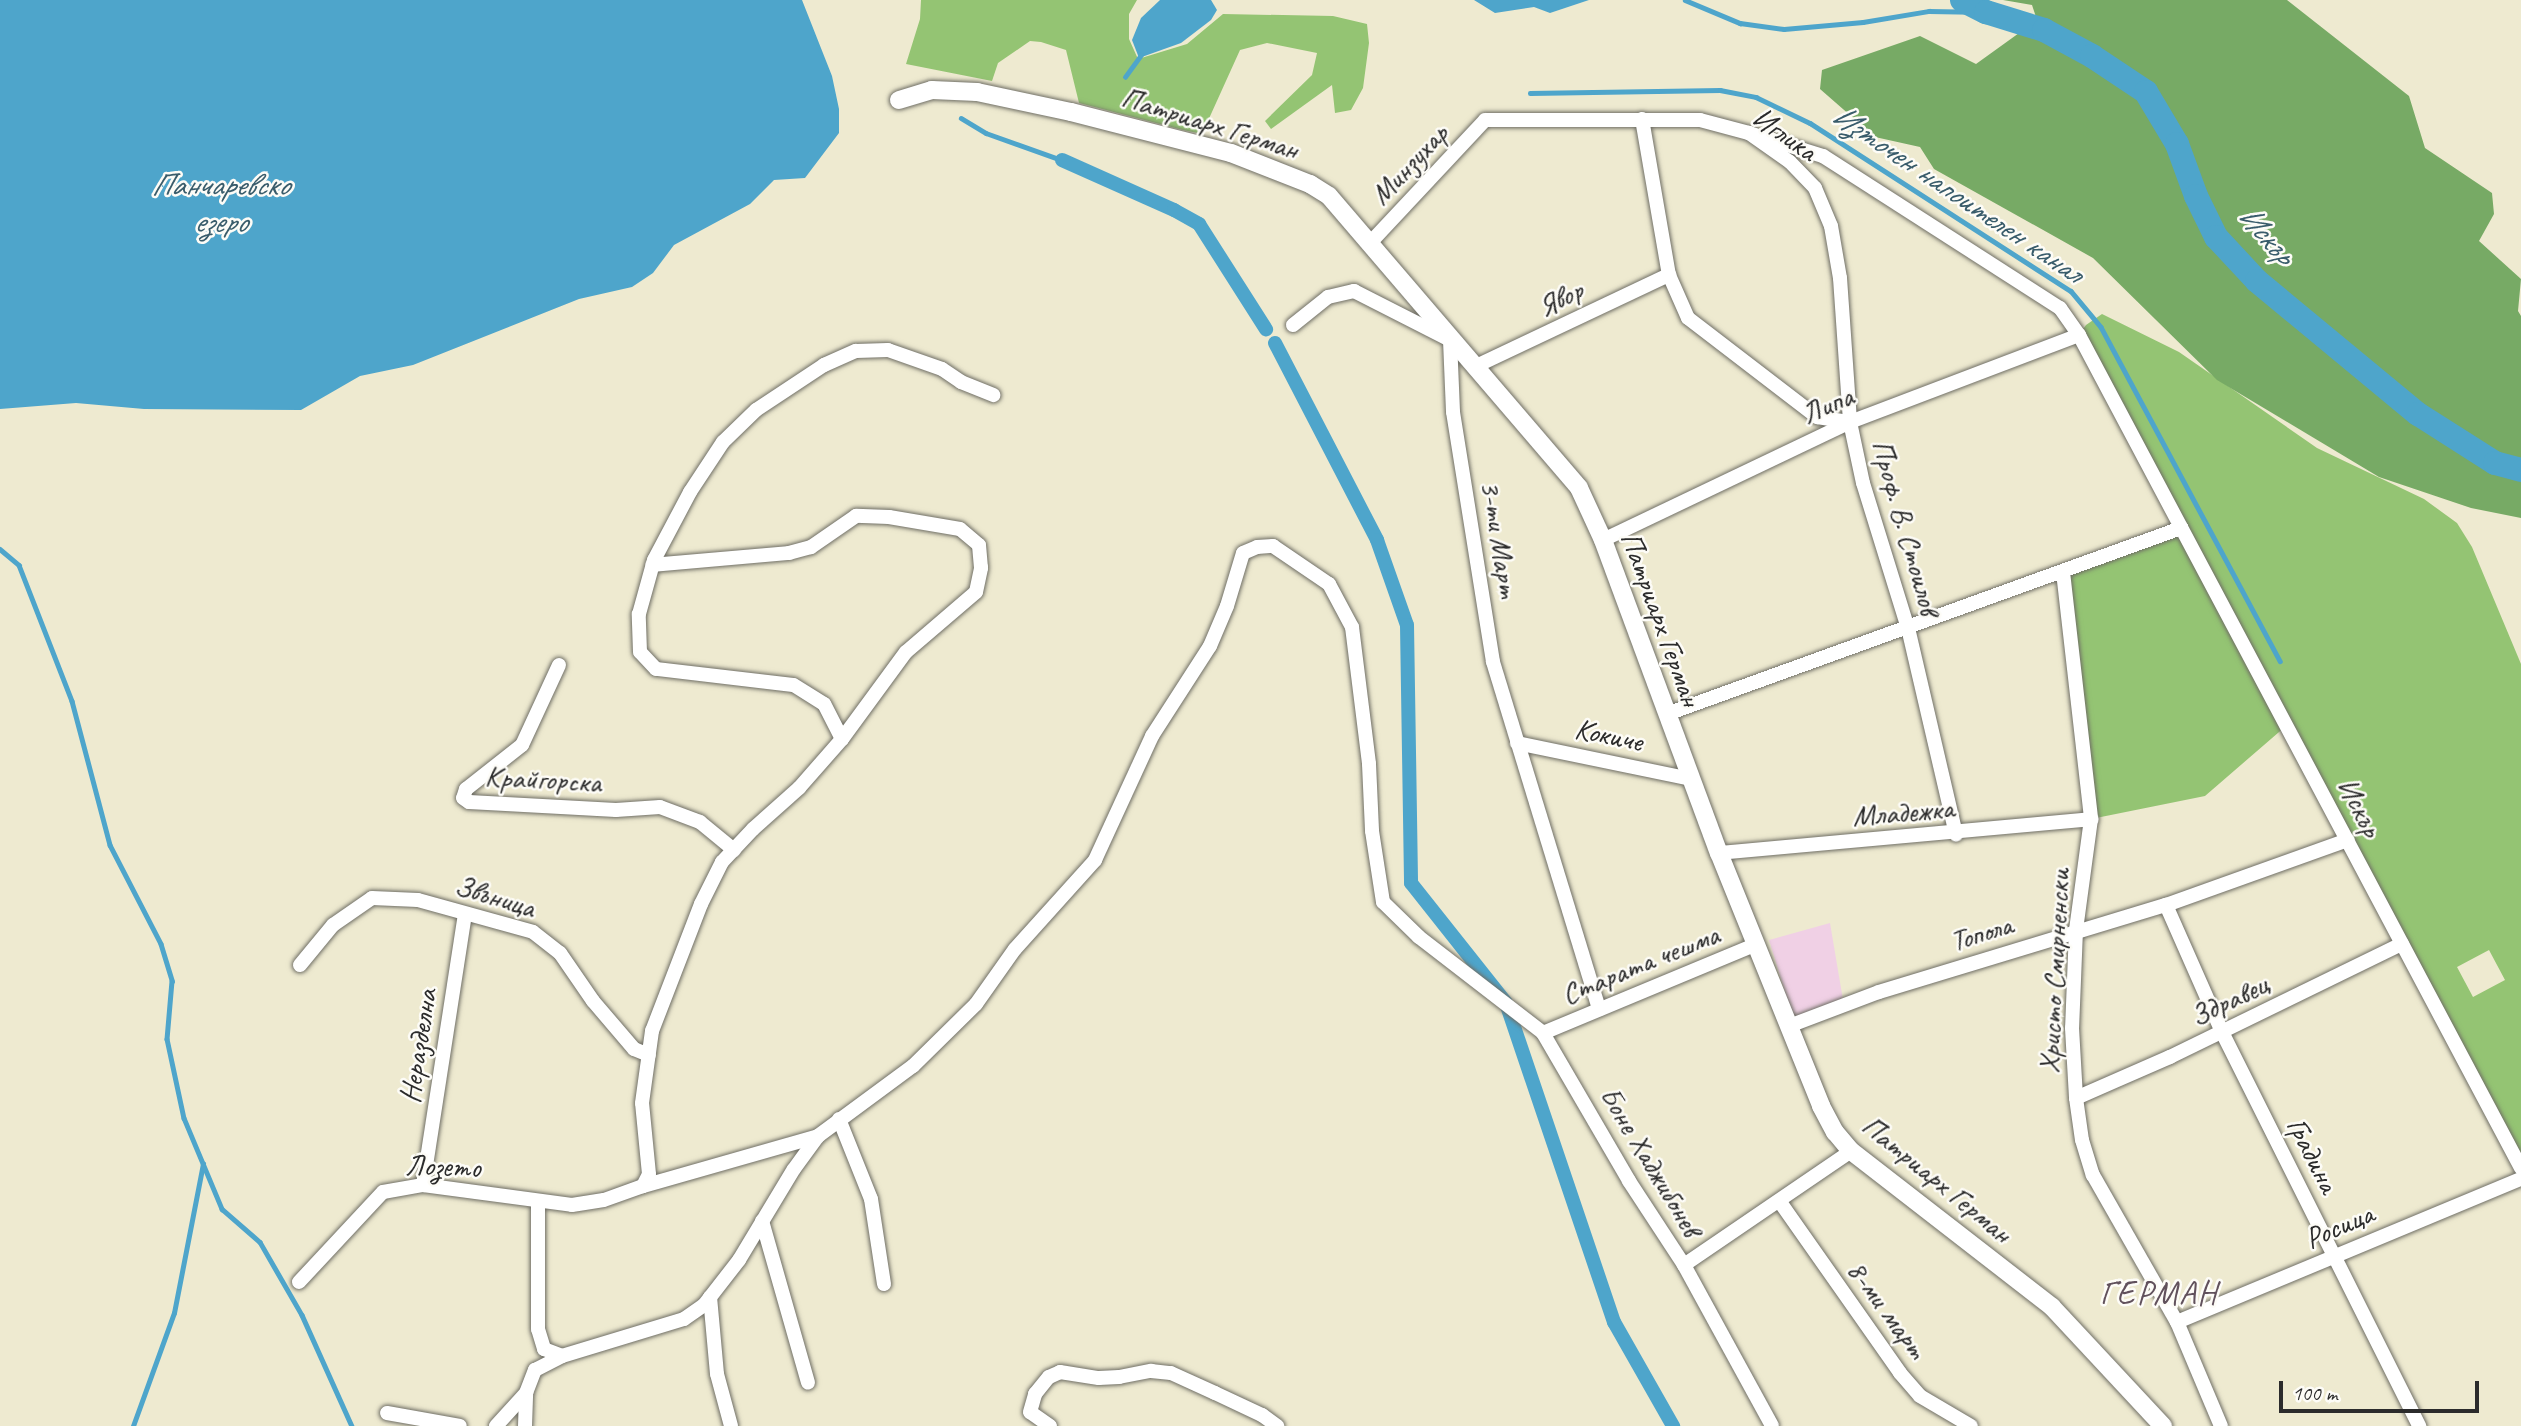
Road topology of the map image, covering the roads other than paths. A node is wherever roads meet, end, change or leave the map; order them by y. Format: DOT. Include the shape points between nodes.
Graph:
graph roads {
  1 [pos="899,100"];
  2 [pos="1642,119"];
  3 [pos="1485,120"];
  4 [pos="1749,133"];
  5 [pos="1370,243"];
  6 [pos="1669,275"];
  7 [pos="1293,325"];
  8 [pos="2079,335"];
  9 [pos="1450,340"];
  10 [pos="1474,367"];
  11 [pos="994,395"];
  12 [pos="1850,422"];
  13 [pos="2181,528"];
  14 [pos="1603,540"];
  15 [pos="653,565"];
  16 [pos="2063,572"];
  17 [pos="1908,628"];
  18 [pos="559,665"];
  19 [pos="1667,713"];
  20 [pos="842,739"];
  21 [pos="1517,743"];
  22 [pos="1691,779"];
  23 [pos="2091,820"];
  24 [pos="1956,834"];
  25 [pos="2348,840"];
  26 [pos="734,850"];
  27 [pos="1719,853"];
  28 [pos="2166,905"];
  29 [pos="465,914"];
  30 [pos="2076,930"];
  31 [pos="1757,944"];
  32 [pos="2402,944"];
  33 [pos="300,965"];
  34 [pos="1599,1009"];
  35 [pos="1789,1026"];
  36 [pos="2222,1032"];
  37 [pos="1543,1033"];
  38 [pos="649,1055"];
  39 [pos="2076,1098"];
  40 [pos="839,1119"];
  41 [pos="818,1136"];
  42 [pos="1851,1152"];
  43 [pos="2521,1168"];
  44 [pos="2521,1179"];
  45 [pos="423,1185"];
  46 [pos="643,1186"];
  47 [pos="1780,1202"];
  48 [pos="538,1203"];
  49 [pos="762,1221"];
  50 [pos="2335,1256"];
  51 [pos="1684,1265"];
  52 [pos="299,1282"];
  53 [pos="884,1284"];
  54 [pos="710,1297"];
  55 [pos="2177,1322"];
  56 [pos="562,1356"];
  57 [pos="808,1383"];
  58 [pos="526,1393"];
  59 [pos="387,1413"];
  60 [pos="460,1426"];
  61 [pos="496,1426"];
  62 [pos="525,1426"];
  63 [pos="731,1426"];
  64 [pos="1050,1426"];
  65 [pos="1277,1426"];
  66 [pos="1772,1426"];
  67 [pos="1971,1426"];
  68 [pos="2163,1426"];
  69 [pos="2221,1426"];
  70 [pos="2418,1426"];
  1 -- 5 [label="street, Патриарх Герман" via="932,90 977,92 1231,153 1329,196"];
  2 -- 3 [label="street, Иглика"];
  2 -- 4 [label="street, Иглика" via="1700,120"];
  2 -- 6 [label="street, Проф. В. Стоилов"];
  3 -- 5 [label="street, Минзухар"];
  4 -- 8 [label="street, Искър" via="1823,156 1851,173 2060,308"];
  4 -- 12 [label="street, Иглика" via="1790,162 1815,188 1831,226 1840,278"];
  5 -- 9 [label="street, Патриарх Герман"];
  6 -- 10 [label="street, Явор"];
  6 -- 12 [label="street, Проф. В. Стоилов" via="1679,304 1701,330 1817,417"];
  7 -- 9 [label="street" via="1328,297 1354,291"];
  8 -- 12 [label="street, Липа"];
  8 -- 13 [label="street, Искър"];
  9 -- 10 [label="street, Патриарх Герман"];
  9 -- 21 [label="street, 3-ти Март" via="1453,412 1493,662"];
  10 -- 14 [label="street, Патриарх Герман" via="1579,488"];
  11 -- 15 [label="street" via="961,383 943,369 888,349 856,351 824,365 756,410 723,442 690,492"];
  12 -- 14 [label="street, Липа"];
  12 -- 17 [label="street, Проф. В. Стоилов" via="1863,483"];
  13 -- 16 [label="street"];
  13 -- 25 [label="street, Искър"];
  14 -- 19 [label="street, Патриарх Герман"];
  15 -- 20 [label="street" via="639,614 640,652 656,669 793,685 824,704"];
  15 -- 20 [label="street" via="789,553 811,547 856,516 960,529 979,545 976,592 906,652"];
  16 -- 17 [label="street"];
  16 -- 23 [label="street, Христо Смирненски"];
  17 -- 19 [label="street"];
  17 -- 24 [label="street, Проф. В. Стоилов"];
  18 -- 26 [label="street, Крайгорска" via="522,746 466,789 464,798 469,802 616,810 660,807 700,822"];
  19 -- 22 [label="street, Патриарх Герман"];
  20 -- 26 [label="street"];
  21 -- 22 [label="street, Кокиче"];
  21 -- 34 [label="street, 3-ти Март"];
  22 -- 27 [label="street, Патриарх Герман"];
  23 -- 24 [label="street, Младежка"];
  23 -- 30 [label="street, Христо Смирненски"];
  24 -- 27 [label="street, Младежка"];
  25 -- 28 [label="street, Топола"];
  25 -- 32 [label="street, Искър"];
  26 -- 38 [label="street" via="717,873 682,949 652,1031"];
  27 -- 31 [label="street, Патриарх Герман"];
  28 -- 30 [label="street, Топола"];
  28 -- 36 [label="street, Градина"];
  29 -- 33 [label="street, Звъница" via="418,900 372,898 333,925"];
  29 -- 38 [label="street, Звъница" via="533,932 559,953 634,1048"];
  29 -- 45 [label="street, Неразделна"];
  30 -- 35 [label="street, Топола" via="1879,992"];
  30 -- 39 [label="street, Христо Смирненски" via="2072,1028"];
  31 -- 34 [label="street, Старата чешма"];
  31 -- 35 [label="street, Патриарх Герман"];
  32 -- 36 [label="street, Здравец"];
  32 -- 43 [label="street, Искър"];
  34 -- 37 [label="street, Старата чешма"];
  35 -- 42 [label="street, Патриарх Герман" via="1821,1106"];
  36 -- 39 [label="street, Здравец"];
  36 -- 50 [label="street, Градина"];
  37 -- 40 [label="street, Боне Хаджибонев" via="1419,937 1383,902 1352,627 1329,584 1273,546 1257,547 1243,553 1210,646 1152,736 1095,860 1049,907 976,1004 944,1038"];
  37 -- 51 [label="street, Боне Хаджибонев"];
  38 -- 46 [label="street" via="642,1103 649,1174"];
  39 -- 55 [label="street, Христо Смирненски" via="2093,1175"];
  40 -- 41 [label="street, Боне Хаджибонев"];
  40 -- 53 [label="street" via="872,1199"];
  41 -- 46 [label="street, Лозето"];
  41 -- 49 [label="street"];
  42 -- 47 [label="street"];
  42 -- 68 [label="street, Патриарх Герман" via="2052,1307"];
  44 -- 50 [label="street, Росица"];
  45 -- 48 [label="street, Лозето"];
  45 -- 52 [label="street, Лозето" via="383,1192"];
  46 -- 48 [label="street, Лозето" via="604,1200 572,1205"];
  47 -- 51 [label="street"];
  47 -- 67 [label="street, 8-ми март" via="1900,1373 1920,1396"];
  48 -- 56 [label="street" via="538,1329 544,1349"];
  49 -- 54 [label="street" via="739,1261"];
  49 -- 57 [label="street"];
  50 -- 55 [label="street, Росица"];
  50 -- 70 [label="street, Градина"];
  51 -- 66 [label="street, Боне Хаджибонев"];
  54 -- 56 [label="street" via="684,1319"];
  54 -- 63 [label="street" via="717,1374"];
  55 -- 69 [label="street, Христо Смирненски"];
  56 -- 58 [label="street" via="535,1370"];
  58 -- 61 [label="street"];
  58 -- 62 [label="street"];
  59 -- 60 [label="street"];
  64 -- 65 [label="street" via="1030,1412 1035,1394 1049,1377 1060,1372 1099,1378 1152,1371 1171,1373"];
}
